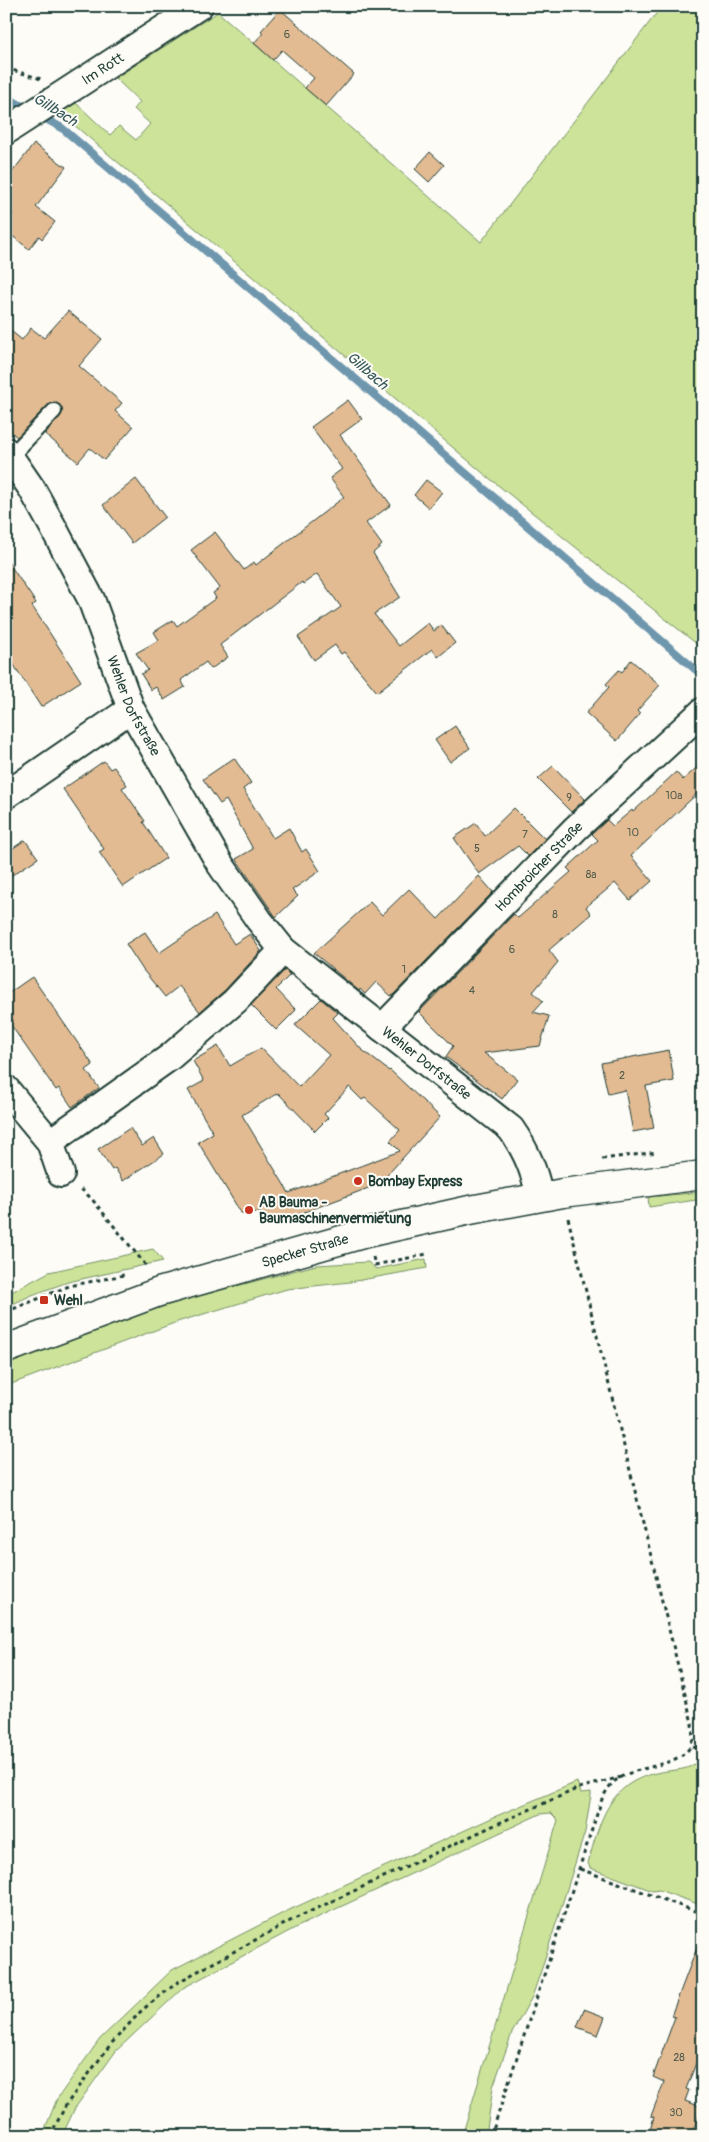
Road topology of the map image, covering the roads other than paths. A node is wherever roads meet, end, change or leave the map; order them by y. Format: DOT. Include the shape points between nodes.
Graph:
graph roads {
  1 [pos="199,6"];
  2 [pos="12,127"];
  3 [pos="54,411"];
  4 [pos="8,454"];
  5 [pos="131,708"];
  6 [pos="703,711"];
  7 [pos="6,795"];
  8 [pos="283,950"];
  9 [pos="382,1028"];
  10 [pos="6,1089"];
  11 [pos="50,1142"];
  12 [pos="61,1174"];
  13 [pos="703,1175"];
  14 [pos="552,1195"];
  15 [pos="6,1349"];
  1 -- 2 [label="street, Im Rott"];
  3 -- 4 [label="lane"];
  4 -- 5 [label="street, Wehler Dorfstraße" via="54,527 90,599"];
  5 -- 7 [label="street"];
  5 -- 8 [label="street, Wehler Dorfstraße" via="220,864"];
  6 -- 9 [label="street, Hombroicher Straße" via="576,829"];
  8 -- 9 [label="street, Wehler Dorfstraße"];
  8 -- 11 [label="street" via="235,1001 170,1057"];
  9 -- 14 [label="street, Wehler Dorfstraße" via="511,1129 524,1147 535,1173"];
  10 -- 11 [label="street"];
  11 -- 12 [label="street"];
  13 -- 14 [label="main road, Specker Straße"];
  14 -- 15 [label="main road, Specker Straße" via="366,1233 159,1292"];
}
